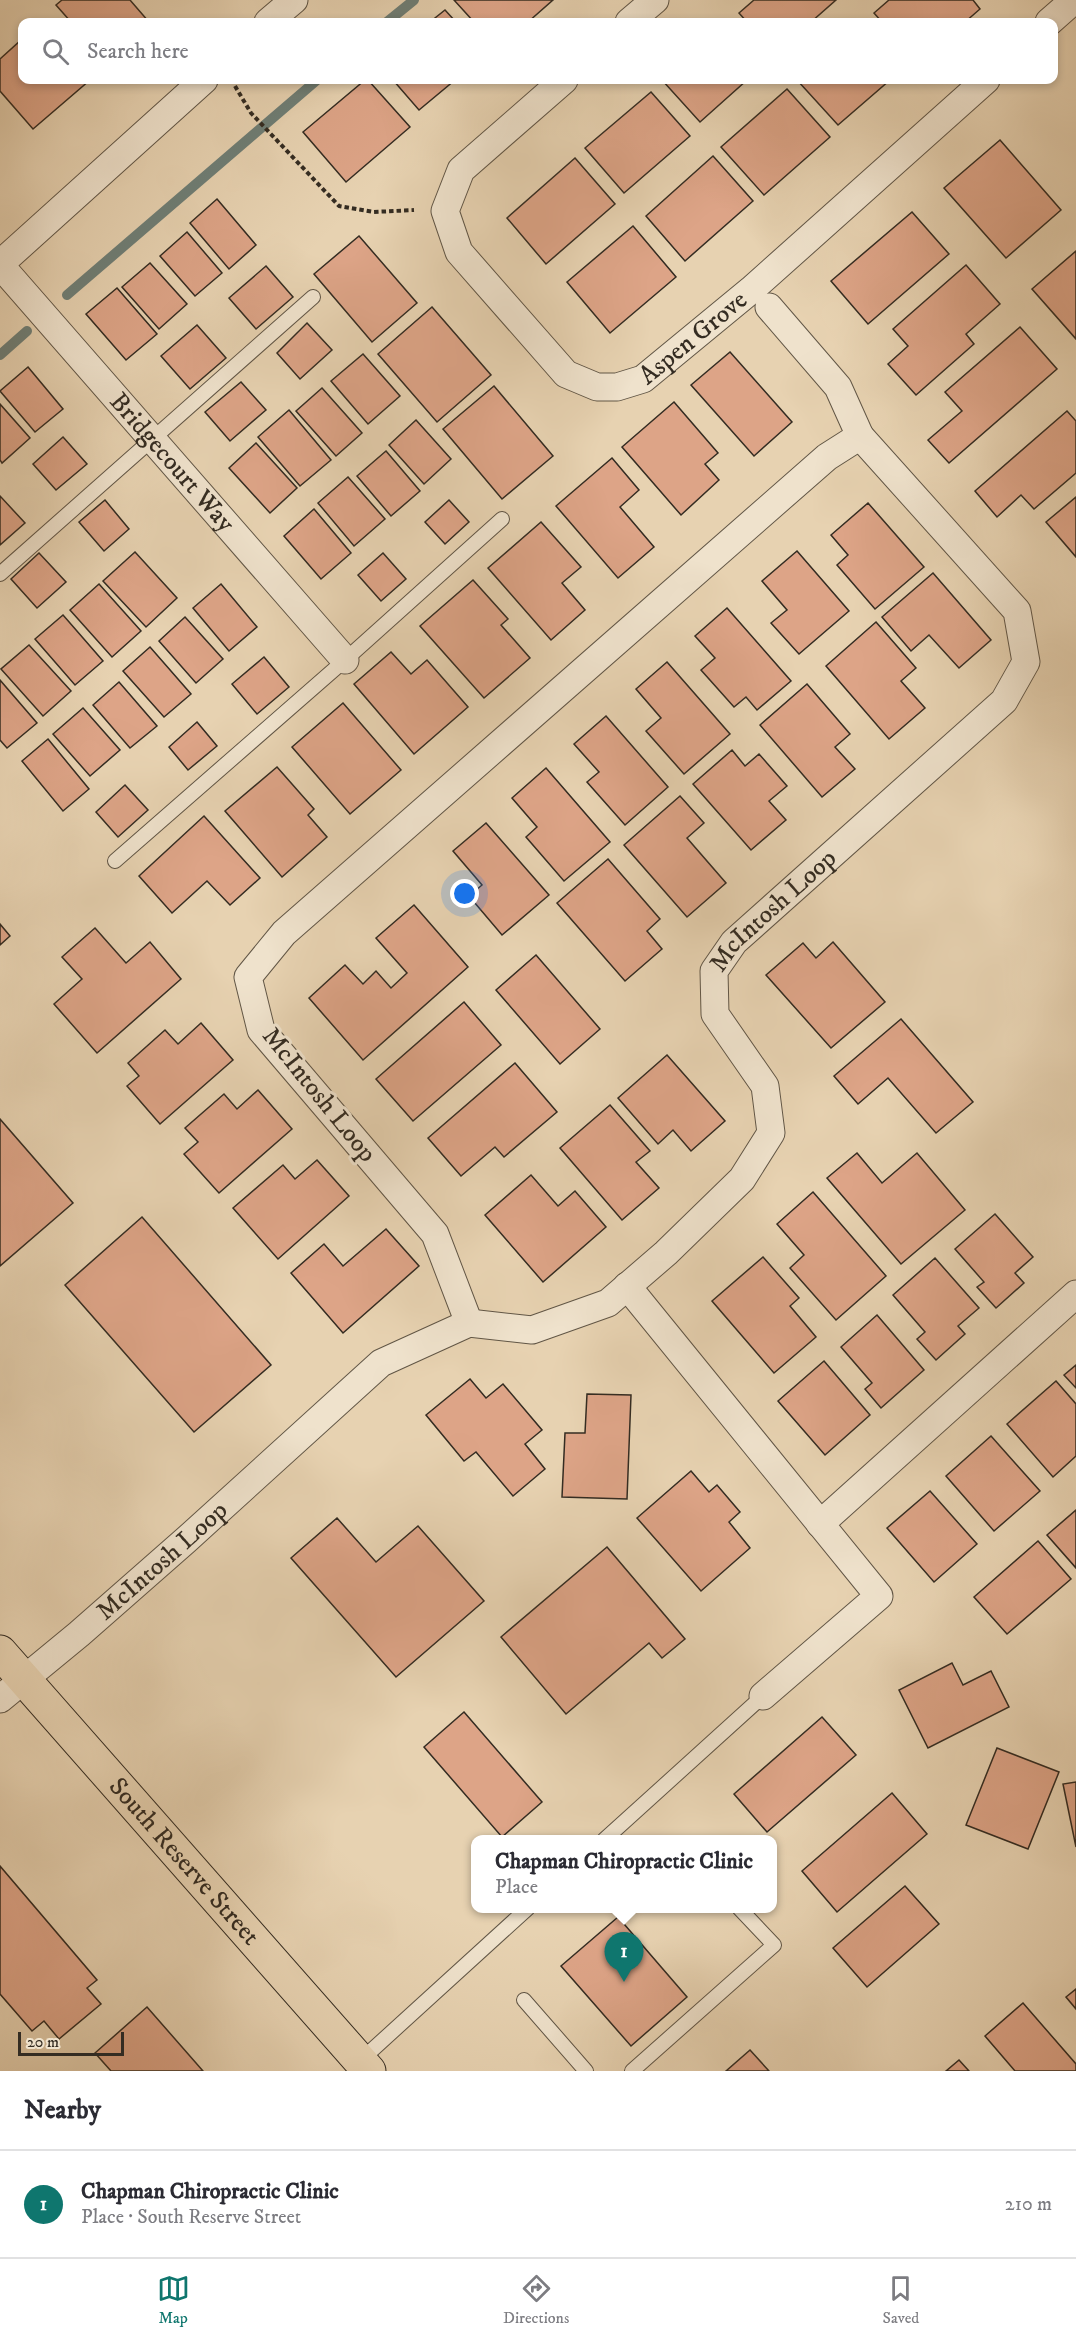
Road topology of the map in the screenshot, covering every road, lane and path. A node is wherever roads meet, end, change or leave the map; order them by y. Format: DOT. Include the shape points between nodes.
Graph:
graph roads {
  1 [pos="294,0"];
  2 [pos="655,0"];
  3 [pos="1074,0"];
  4 [pos="273,18"];
  5 [pos="634,18"];
  6 [pos="1054,18"];
  7 [pos="200,84"];
  8 [pos="234,84"];
  9 [pos="559,84"];
  10 [pos="982,84"];
  11 [pos="418,210"];
  12 [pos="0,265"];
  13 [pos="313,297"];
  14 [pos="769,307"];
  15 [pos="860,436"];
  16 [pos="151,440"];
  17 [pos="502,519"];
  18 [pos="0,574"];
  19 [pos="345,660"];
  20 [pos="115,861"];
  21 [pos="627,1286"];
  22 [pos="1076,1294"];
  23 [pos="469,1323"];
  24 [pos="820,1524"];
  25 [pos="0,1652"];
  26 [pos="12,1689"];
  27 [pos="763,1696"];
  28 [pos="608,1835"];
  29 [pos="523,1913"];
  30 [pos="744,1913"];
  31 [pos="524,2000"];
  32 [pos="364,2066"];
  33 [pos="586,2071"];
  34 [pos="632,2071"];
  1 -- 4 [label="street"];
  2 -- 5 [label="street"];
  3 -- 6 [label="street"];
  7 -- 12 [label="street"];
  8 -- 11 [label="path" via="251,113 339,206 374,212"];
  9 -- 10 [label="street, Aspen Grove" via="461,170 445,211 459,252 566,374 597,387 617,387 643,379 751,290"];
  12 -- 16 [label="street, Bridgecourt Way"];
  13 -- 16 [label="lane"];
  14 -- 15 [label="street, McIntosh Loop" via="838,387"];
  15 -- 21 [label="street, McIntosh Loop" via="1017,611 1026,662 1004,701 734,942 714,971 715,1014 765,1086 771,1133 742,1179"];
  15 -- 23 [label="street, McIntosh Loop" via="826,458 284,933 248,977 261,1030 435,1234"];
  16 -- 18 [label="lane"];
  16 -- 19 [label="street, Bridgecourt Way"];
  17 -- 19 [label="lane"];
  19 -- 20 [label="lane"];
  21 -- 23 [label="street, McIntosh Loop" via="608,1303 532,1330"];
  21 -- 24 [label="street"];
  22 -- 24 [label="street"];
  23 -- 26 [label="street, McIntosh Loop" via="381,1363 177,1548"];
  24 -- 27 [label="street" via="879,1596"];
  25 -- 26 [label="highway, South Reserve Street"];
  26 -- 32 [label="highway, South Reserve Street"];
  27 -- 28 [label="lane"];
  29 -- 32 [label="lane"];
  30 -- 34 [label="lane" via="774,1945"];
  31 -- 33 [label="lane"];
}
